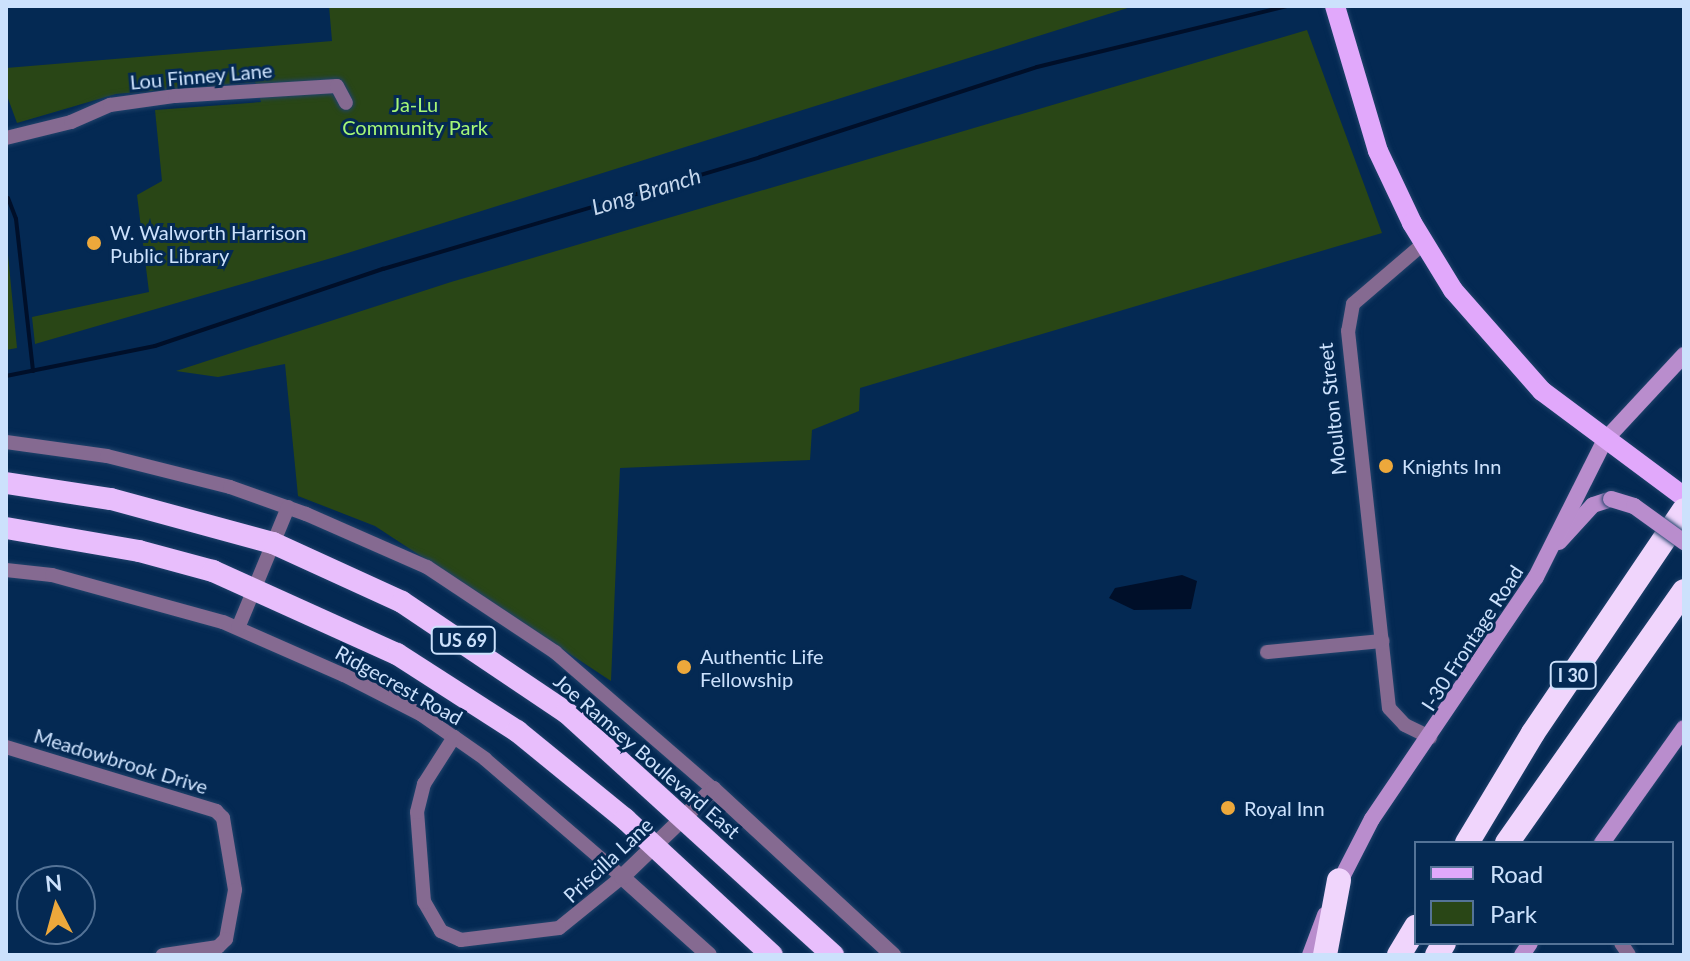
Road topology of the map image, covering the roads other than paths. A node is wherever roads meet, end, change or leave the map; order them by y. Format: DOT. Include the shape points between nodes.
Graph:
graph roads {
  1 [pos="1335,6"];
  2 [pos="346,103"];
  3 [pos="6,138"];
  4 [pos="1423,244"];
  5 [pos="1684,355"];
  6 [pos="1605,440"];
  7 [pos="6,442"];
  8 [pos="6,483"];
  9 [pos="1684,497"];
  10 [pos="288,507"];
  11 [pos="1684,510"];
  12 [pos="6,528"];
  13 [pos="1684,542"];
  14 [pos="273,543"];
  15 [pos="1550,553"];
  16 [pos="6,570"];
  17 [pos="254,587"];
  18 [pos="1684,591"];
  19 [pos="238,628"];
  20 [pos="1382,641"];
  21 [pos="1267,652"];
  22 [pos="1684,728"];
  23 [pos="454,737"];
  24 [pos="1430,737"];
  25 [pos="6,747"];
  26 [pos="713,789"];
  27 [pos="683,818"];
  28 [pos="1468,841"];
  29 [pos="1508,841"];
  30 [pos="1603,841"];
  31 [pos="654,846"];
  32 [pos="622,877"];
  33 [pos="1339,880"];
  34 [pos="1414,930"];
  35 [pos="163,955"];
  36 [pos="709,955"];
  37 [pos="772,955"];
  38 [pos="833,955"];
  39 [pos="893,955"];
  40 [pos="1310,955"];
  41 [pos="1325,955"];
  42 [pos="1399,955"];
  1 -- 4 [label="main road" via="1378,151"];
  2 -- 3 [label="street, Lou Finney Lane" via="337,86 173,96 110,105 71,122"];
  4 -- 6 [label="main road" via="1491,339 1542,391"];
  4 -- 20 [label="street, Moulton Street" via="1353,304 1348,331"];
  5 -- 6 [label="main road, I-30 Frontage Road"];
  6 -- 9 [label="main road"];
  6 -- 15 [label="main road, I-30 Frontage Road"];
  7 -- 10 [label="street" via="107,456"];
  8 -- 14 [label="highway, Joe Ramsey Boulevard East / US 69" via="111,499"];
  10 -- 14 [label="street"];
  10 -- 26 [label="street" via="403,556 477,597 588,678"];
  11 -- 28 [label="highway, I 30" via="1533,733"];
  12 -- 17 [label="highway, US 69" via="139,551"];
  13 -- 15 [label="main road, bridge" via="1634,506 1611,499 1593,505"];
  14 -- 17 [label="street"];
  14 -- 27 [label="highway, Joe Ramsey Boulevard East / US 69" via="402,602 506,668 566,712"];
  15 -- 24 [label="main road, I-30 Frontage Road"];
  16 -- 19 [label="street, Ridgecrest Road" via="110,589"];
  17 -- 19 [label="street"];
  17 -- 31 [label="highway, US 69" via="397,654 470,696"];
  18 -- 29 [label="highway, I 30"];
  19 -- 23 [label="street, Ridgecrest Road" via="344,675"];
  20 -- 21 [label="street"];
  20 -- 24 [label="street, Moulton Street" via="1389,708 1405,725"];
  22 -- 30 [label="main road"];
  23 -- 32 [label="street, Ridgecrest Road"];
  23 -- 32 [label="street, Priscilla Lane" via="424,784 417,812 424,902 441,931 461,940 559,928"];
  24 -- 33 [label="main road, I-30 Frontage Road" via="1372,819"];
  25 -- 35 [label="street, Meadowbrook Drive" via="216,811 223,818 235,890 226,939 218,947"];
  26 -- 27 [label="street, Priscilla Lane"];
  26 -- 39 [label="street"];
  27 -- 31 [label="street, Priscilla Lane"];
  27 -- 38 [label="highway, Joe Ramsey Boulevard East / US 69"];
  31 -- 32 [label="street, Priscilla Lane"];
  31 -- 37 [label="highway, US 69"];
  32 -- 36 [label="street, Ridgecrest Road"];
  33 -- 40 [label="main road, I-30 Frontage Road"];
  33 -- 41 [label="highway"];
  34 -- 42 [label="highway"];
}
